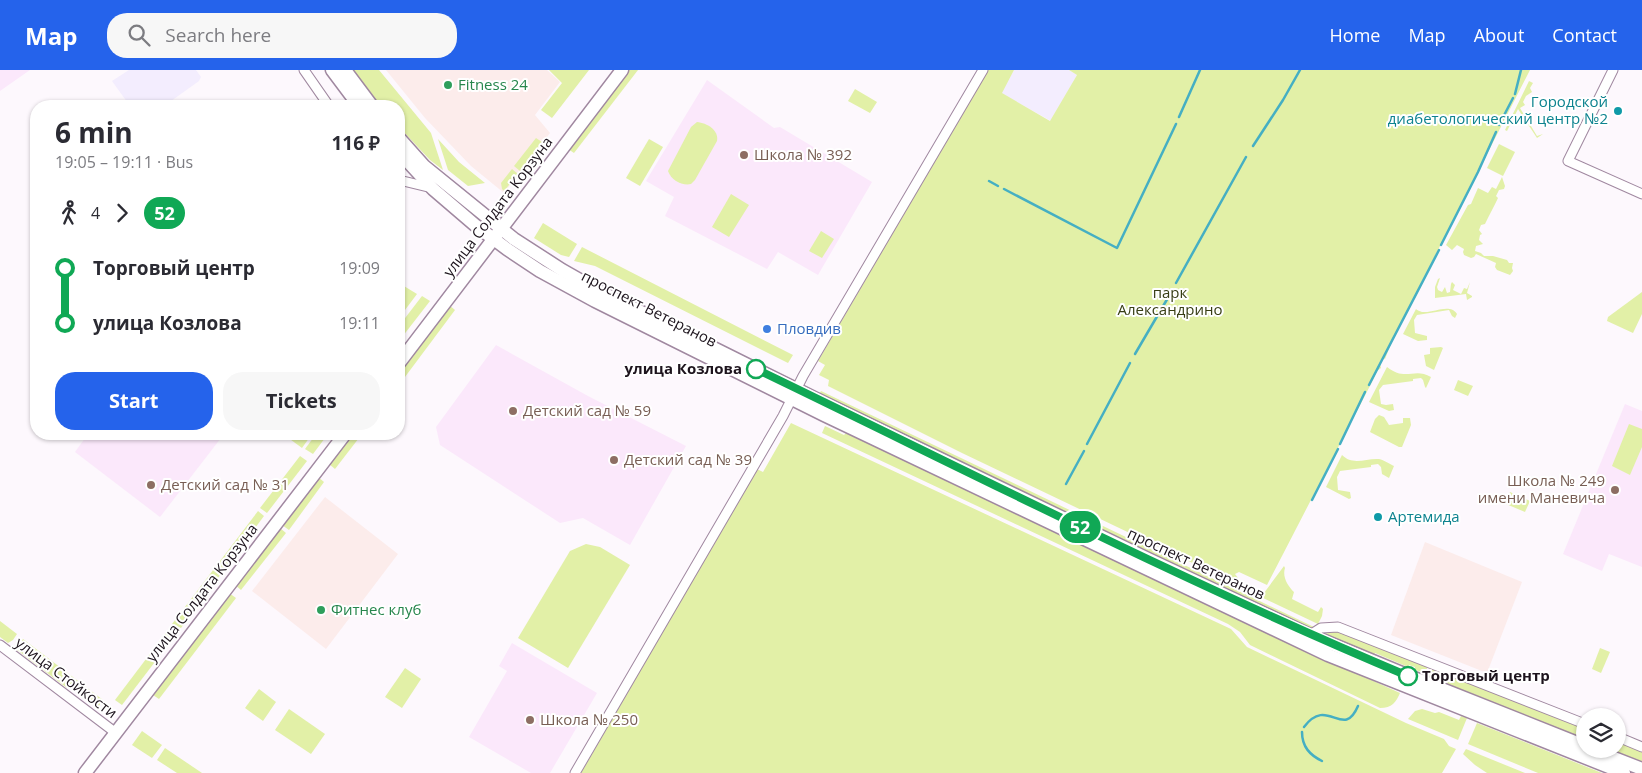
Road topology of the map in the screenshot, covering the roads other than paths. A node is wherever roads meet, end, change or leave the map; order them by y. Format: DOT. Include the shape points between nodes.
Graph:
graph roads {
  1 [pos="304,70"];
  2 [pos="332,70"];
  3 [pos="344,70"];
  4 [pos="612,70"];
  5 [pos="622,70"];
  6 [pos="983,70"];
  7 [pos="1613,70"];
  8 [pos="325,100"];
  9 [pos="354,100"];
  10 [pos="367,100"];
  11 [pos="405,145"];
  12 [pos="405,158"];
  13 [pos="405,181"];
  14 [pos="433,188"];
  15 [pos="1642,194"];
  16 [pos="494,232"];
  17 [pos="405,343"];
  18 [pos="405,355"];
  19 [pos="794,394"];
  20 [pos="330,440"];
  21 [pos="340,440"];
  22 [pos="1310,635"];
  23 [pos="0,645"];
  24 [pos="1576,720"];
  25 [pos="113,730"];
  26 [pos="1626,740"];
  27 [pos="1576,742"];
  28 [pos="1642,747"];
  29 [pos="1614,758"];
  30 [pos="1642,769"];
  31 [pos="75,773"];
  32 [pos="85,773"];
  33 [pos="576,773"];
  34 [pos="1624,773"];
  1 -- 8 [label="street"];
  2 -- 9 [label="main road"];
  3 -- 10 [label="main road"];
  4 -- 16 [label="main road, улица Солдата Корзуна"];
  5 -- 16 [label="main road, улица Солдата Корзуна"];
  6 -- 19 [label="street"];
  7 -- 15 [label="street" via="1568,161"];
  11 -- 16 [label="main road, проспект Ветеранов"];
  12 -- 14 [label="main road, проспект Ветеранов"];
  13 -- 14 [label="street"];
  14 -- 16 [label="main road, проспект Ветеранов"];
  16 -- 17 [label="main road, улица Солдата Корзуна"];
  16 -- 18 [label="main road, улица Солдата Корзуна"];
  16 -- 19 [label="main road, проспект Ветеранов" via="514,239 592,287"];
  19 -- 22 [label="main road, проспект Ветеранов"];
  19 -- 33 [label="street"];
  19 -- 34 [label="main road, проспект Ветеранов" via="1000,500 1328,655"];
  20 -- 25 [label="main road, улица Солдата Корзуна"];
  21 -- 25 [label="main road, улица Солдата Корзуна"];
  22 -- 24 [label="street" via="1329,626 1343,628"];
  22 -- 27 [label="main road, проспект Ветеранов"];
  23 -- 25 [label="street, улица Стойкости"];
  25 -- 31 [label="main road, улица Солдата Корзуна"];
  25 -- 32 [label="main road, улица Солдата Корзуна"];
  26 -- 28 [label="street"];
  29 -- 30 [label="main road"];
}
